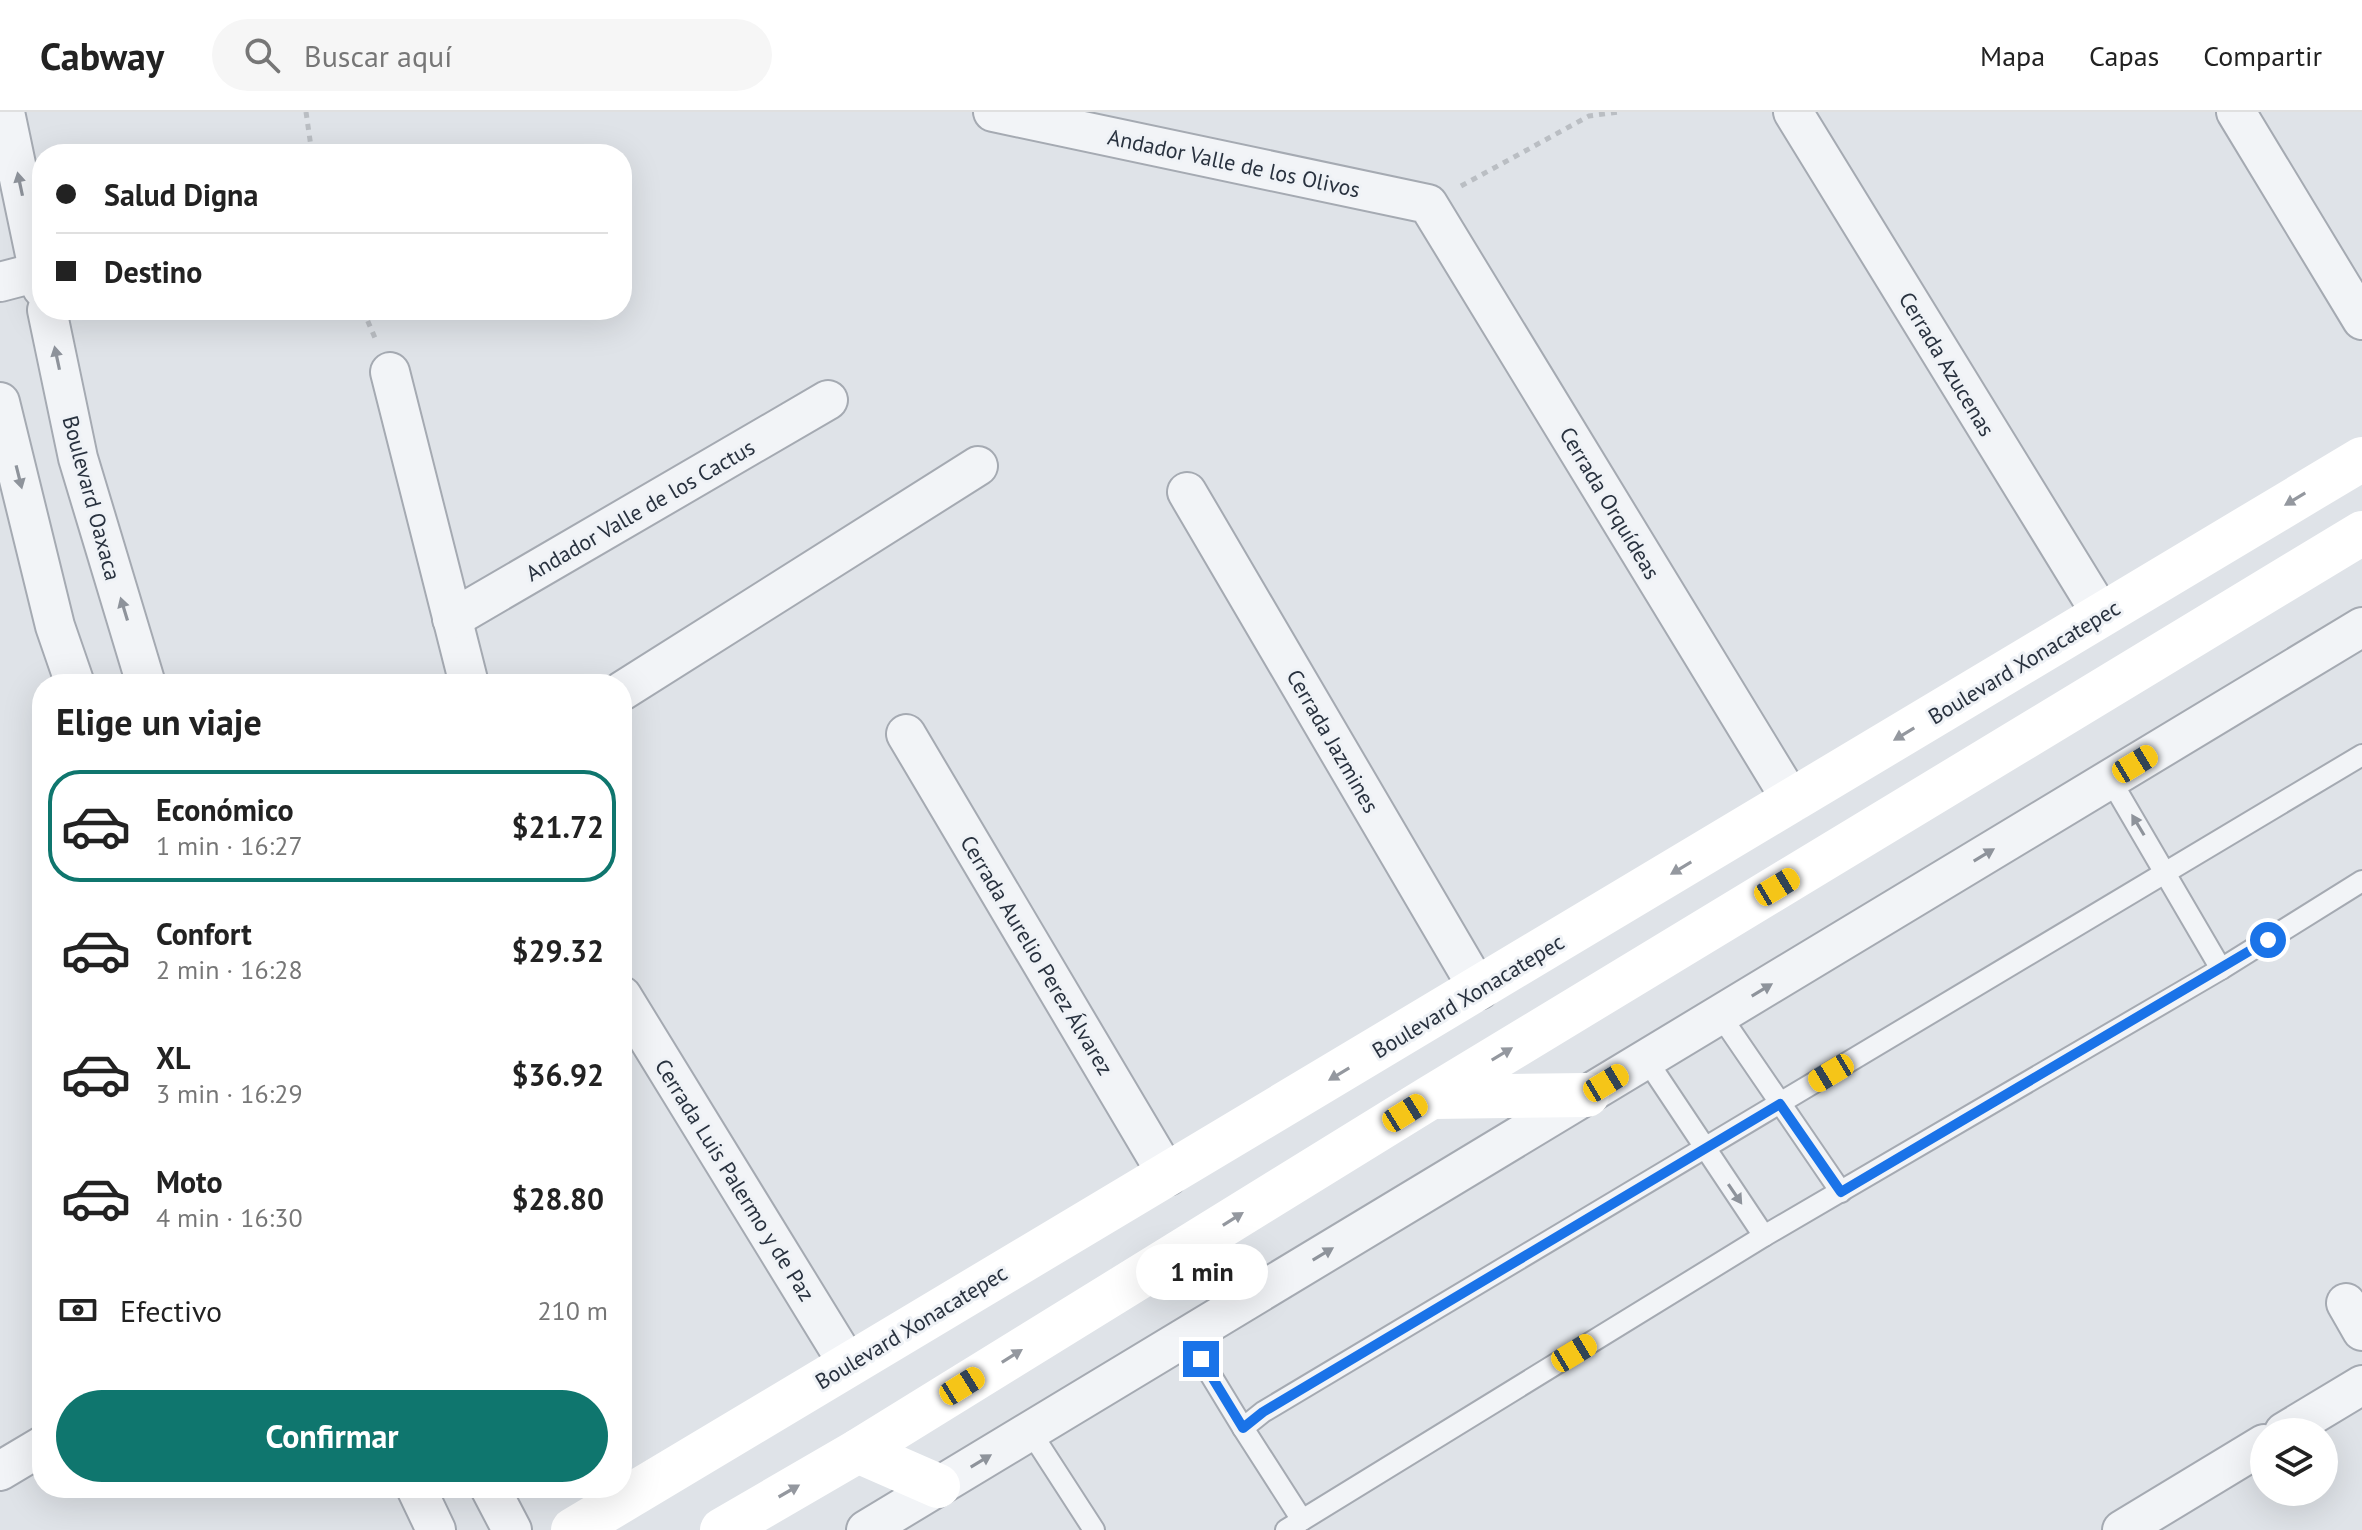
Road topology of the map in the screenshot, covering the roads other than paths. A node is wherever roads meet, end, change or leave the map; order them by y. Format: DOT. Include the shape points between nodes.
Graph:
graph roads {
  1 [pos="5,112"];
  2 [pos="993,112"];
  3 [pos="1793,112"];
  4 [pos="2236,112"];
  5 [pos="1428,204"];
  6 [pos="32,236"];
  7 [pos="32,278"];
  8 [pos="0,282"];
  9 [pos="49,320"];
  10 [pos="2362,320"];
  11 [pos="390,372"];
  12 [pos="828,400"];
  13 [pos="0,402"];
  14 [pos="2362,459"];
  15 [pos="978,466"];
  16 [pos="1187,492"];
  17 [pos="2362,533"];
  18 [pos="2102,615"];
  19 [pos="452,619"];
  20 [pos="2362,627"];
  21 [pos="72,674"];
  22 [pos="143,674"];
  23 [pos="466,674"];
  24 [pos="632,685"];
  25 [pos="906,734"];
  26 [pos="2362,755"];
  27 [pos="2110,779"];
  28 [pos="1792,801"];
  29 [pos="2163,871"];
  30 [pos="2362,881"];
  31 [pos="2221,969"];
  32 [pos="1479,990"];
  33 [pos="632,1012"];
  34 [pos="1720,1015"];
  35 [pos="1646,1059"];
  36 [pos="1587,1095"];
  37 [pos="1431,1097"];
  38 [pos="1780,1104"];
  39 [pos="1705,1149"];
  40 [pos="1168,1176"];
  41 [pos="1841,1192"];
  42 [pos="1764,1236"];
  43 [pos="1187,1336"];
  44 [pos="848,1364"];
  45 [pos="2362,1385"];
  46 [pos="2307,1418"];
  47 [pos="1243,1428"];
  48 [pos="1030,1431"];
  49 [pos="858,1451"];
  50 [pos="32,1452"];
  51 [pos="2250,1452"];
  52 [pos="0,1471"];
  53 [pos="938,1486"];
  54 [pos="632,1494"];
  55 [pos="421,1498"];
  56 [pos="495,1498"];
  57 [pos="626,1498"];
  58 [pos="1294,1525"];
  59 [pos="874,1528"];
  60 [pos="436,1530"];
  61 [pos="512,1530"];
  62 [pos="573,1530"];
  63 [pos="722,1530"];
  64 [pos="1094,1530"];
  65 [pos="2122,1530"];
  6 -- 1 [label="street, one-way"];
  2 -- 5 [label="street, Andador Valle de los Olivos"];
  3 -- 18 [label="street, Cerrada Azucenas"];
  4 -- 10 [label="street"];
  5 -- 28 [label="street, Cerrada Orquídeas"];
  7 -- 8 [label="street"];
  22 -- 9 [label="street, Boulevard Oaxaca, one-way" via="78,458"];
  11 -- 19 [label="street"];
  12 -- 19 [label="street, Andador Valle de los Cactus"];
  13 -- 21 [label="street, one-way"];
  14 -- 18 [label="main road, Boulevard Xonacatepec, one-way"];
  15 -- 24 [label="street"];
  16 -- 32 [label="street, Cerrada Jazmines"];
  37 -- 17 [label="main road, one-way"];
  18 -- 28 [label="main road, Boulevard Xonacatepec, one-way"];
  19 -- 23 [label="street"];
  20 -- 27 [label="street"];
  25 -- 40 [label="street, Cerrada Aurelio Perez Álvarez"];
  26 -- 29 [label="lane"];
  29 -- 27 [label="lane, one-way"];
  34 -- 27 [label="street, one-way"];
  28 -- 32 [label="main road, Boulevard Xonacatepec, one-way"];
  29 -- 31 [label="lane"];
  29 -- 38 [label="lane"];
  30 -- 31 [label="lane"];
  31 -- 41 [label="lane"];
  32 -- 40 [label="main road, Boulevard Xonacatepec, one-way"];
  33 -- 44 [label="street, Cerrada Luis Palermo y de Paz"];
  34 -- 35 [label="street"];
  34 -- 38 [label="lane"];
  35 -- 36 [label="street"];
  35 -- 39 [label="lane"];
  36 -- 37 [label="main road"];
  43 -- 36 [label="street, one-way"];
  49 -- 37 [label="main road, one-way"];
  38 -- 39 [label="lane"];
  38 -- 41 [label="lane"];
  39 -- 42 [label="lane, one-way"];
  39 -- 47 [label="lane"];
  40 -- 44 [label="main road, Boulevard Xonacatepec"];
  41 -- 42 [label="lane"];
  42 -- 58 [label="lane"];
  43 -- 47 [label="lane"];
  43 -- 48 [label="street"];
  44 -- 54 [label="main road, Boulevard Xonacatepec"];
  45 -- 46 [label="street"];
  47 -- 58 [label="lane"];
  53 -- 48 [label="street, one-way"];
  48 -- 64 [label="lane"];
  49 -- 53 [label="main road"];
  63 -- 49 [label="main road, one-way"];
  50 -- 52 [label="street"];
  51 -- 65 [label="street"];
  53 -- 59 [label="street"];
  55 -- 60 [label="street"];
  56 -- 61 [label="street"];
  57 -- 62 [label="main road, Boulevard Xonacatepec"];
}
